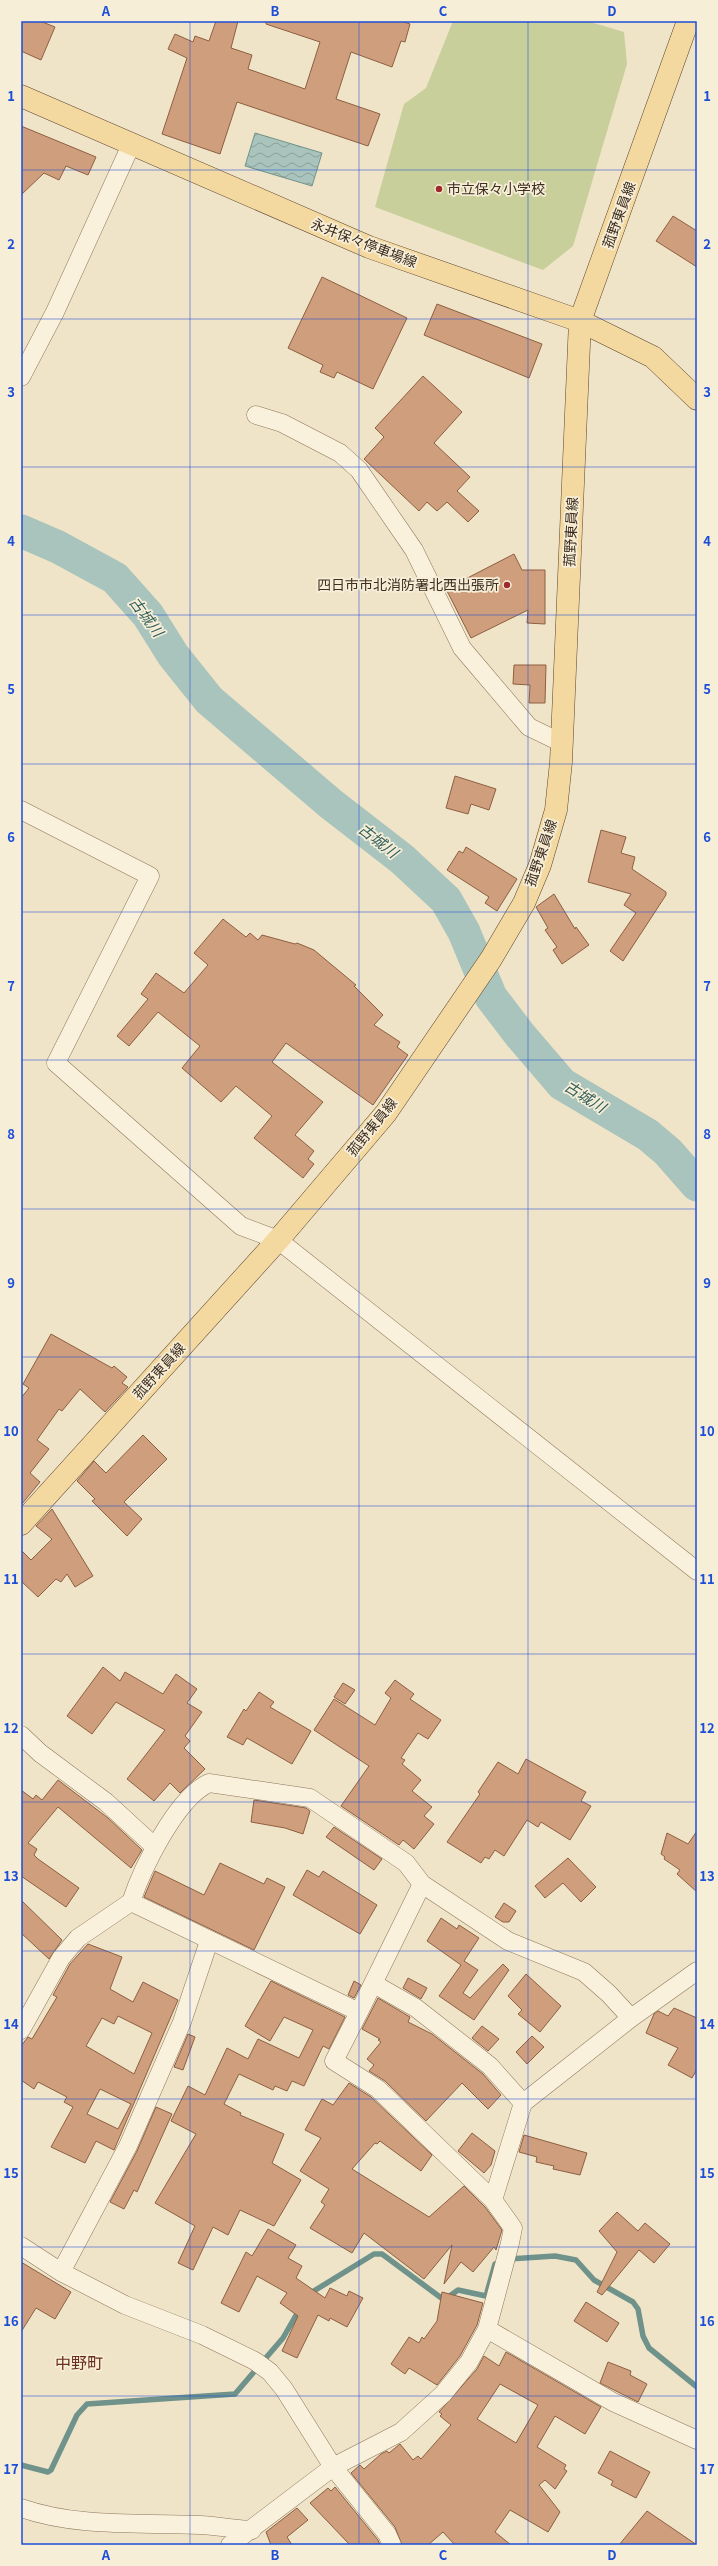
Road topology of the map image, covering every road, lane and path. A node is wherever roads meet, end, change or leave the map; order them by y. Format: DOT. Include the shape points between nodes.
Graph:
graph roads {
  1 [pos="688,21"];
  2 [pos="21,96"];
  3 [pos="131,145"];
  4 [pos="580,321"];
  5 [pos="21,377"];
  6 [pos="697,399"];
  7 [pos="256,415"];
  8 [pos="562,743"];
  9 [pos="21,810"];
  10 [pos="278,1240"];
  11 [pos="21,1524"];
  12 [pos="697,1571"];
  13 [pos="21,1735"];
  14 [pos="154,1846"];
  15 [pos="422,1884"];
  16 [pos="131,1902"];
  17 [pos="209,1941"];
  18 [pos="697,1971"];
  19 [pos="374,1984"];
  20 [pos="359,2012"];
  21 [pos="631,2018"];
  22 [pos="21,2030"];
  23 [pos="523,2103"];
  24 [pos="493,2200"];
  25 [pos="21,2246"];
  26 [pos="61,2272"];
  27 [pos="487,2329"];
  28 [pos="697,2440"];
  29 [pos="333,2467"];
  30 [pos="21,2508"];
  31 [pos="252,2530"];
  32 [pos="230,2545"];
  33 [pos="392,2545"];
  1 -- 4 [label="main road, 菰野東員線"];
  2 -- 3 [label="main road, 永井保々停車場線"];
  3 -- 4 [label="main road, 永井保々停車場線" via="369,247"];
  3 -- 5 [label="street" via="55,312"];
  4 -- 6 [label="main road, 永井保々停車場線" via="653,357"];
  4 -- 8 [label="main road, 菰野東員線"];
  7 -- 8 [label="street" via="282,423 340,453 359,470 414,550 462,648 529,727"];
  8 -- 10 [label="main road, 菰野東員線" via="556,810 540,865 524,903 491,959 386,1113"];
  9 -- 10 [label="street" via="150,876 56,1063 241,1226"];
  10 -- 11 [label="main road, 菰野東員線"];
  10 -- 12 [label="street"];
  13 -- 14 [label="street" via="40,1753 106,1802"];
  14 -- 15 [label="street" via="197,1789 209,1783 310,1798 406,1863"];
  14 -- 16 [label="street"];
  15 -- 19 [label="street"];
  15 -- 21 [label="street" via="508,1941 584,1972 610,1994"];
  16 -- 17 [label="street"];
  16 -- 22 [label="street" via="78,1938 61,1958"];
  17 -- 20 [label="street"];
  17 -- 26 [label="street" via="182,2022 128,2146"];
  18 -- 21 [label="street"];
  19 -- 20 [label="street"];
  19 -- 23 [label="street" via="416,2008 484,2061"];
  20 -- 24 [label="street" via="334,2061 378,2089"];
  21 -- 23 [label="street"];
  23 -- 24 [label="street"];
  24 -- 27 [label="street" via="513,2228"];
  25 -- 26 [label="street"];
  26 -- 29 [label="street" via="125,2305 202,2335 255,2361 270,2372 284,2389"];
  27 -- 28 [label="street" via="613,2402"];
  27 -- 29 [label="street" via="469,2362 428,2409 401,2432"];
  29 -- 31 [label="street"];
  29 -- 33 [label="street" via="387,2534"];
  30 -- 31 [label="street" via="45,2516 102,2524 200,2525"];
  31 -- 32 [label="street"];
}
